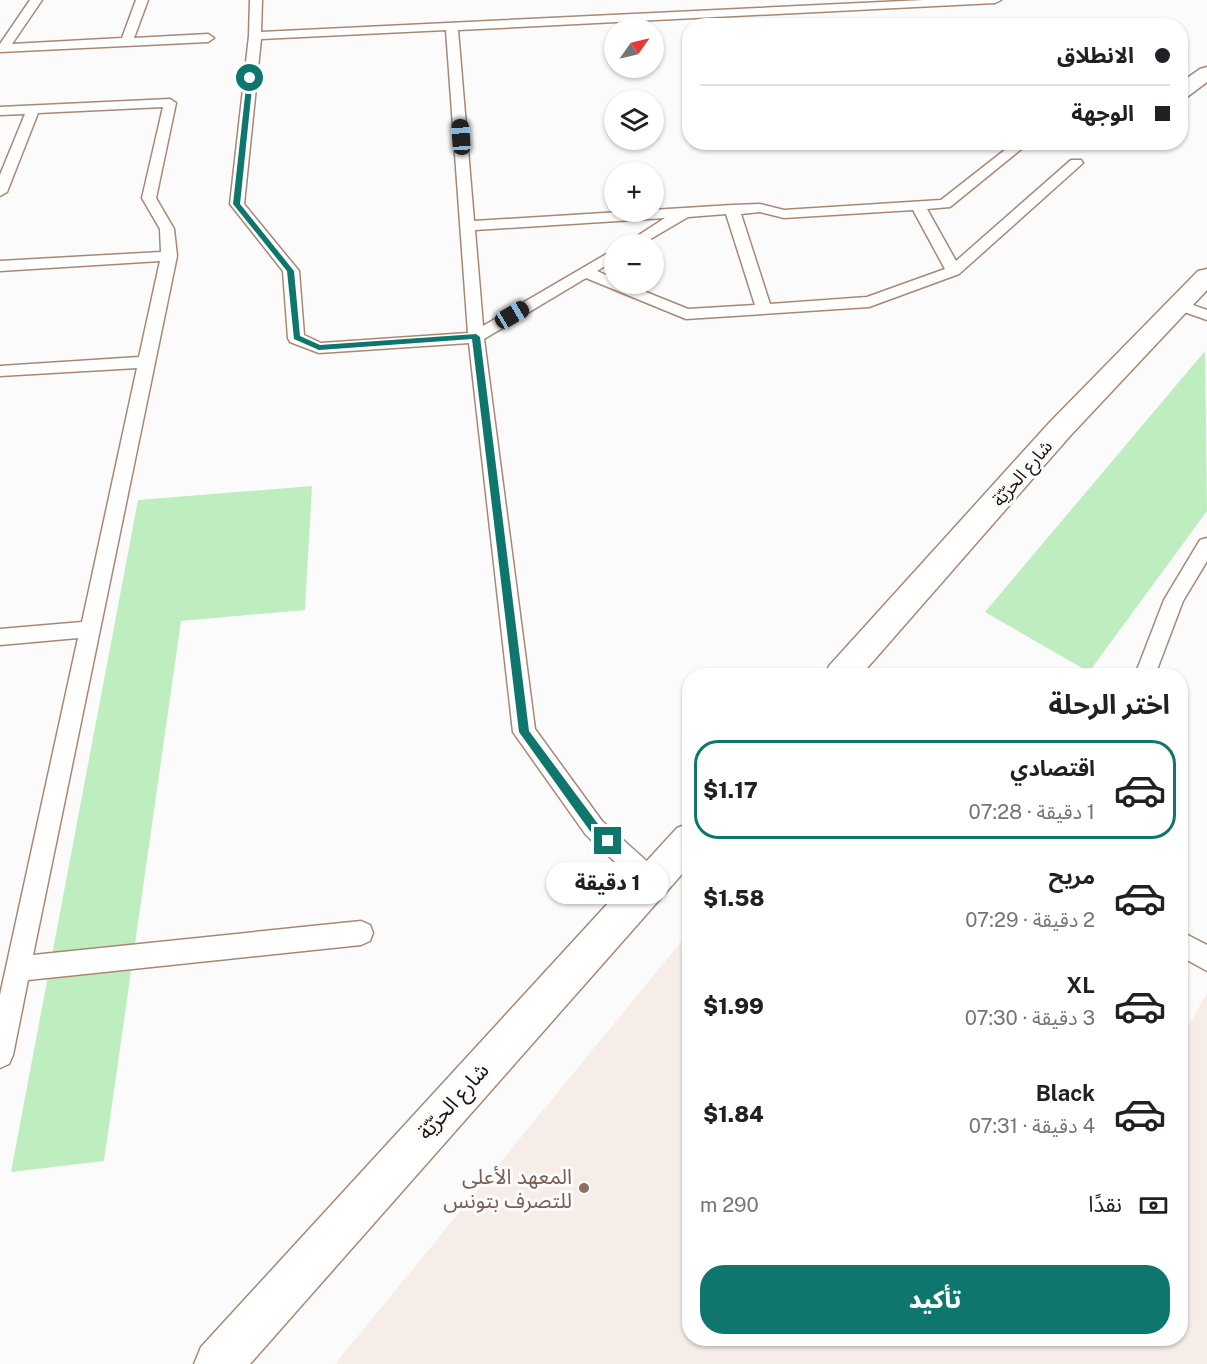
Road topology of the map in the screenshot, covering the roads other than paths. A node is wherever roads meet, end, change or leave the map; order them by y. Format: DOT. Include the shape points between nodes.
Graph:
graph roads {
  1 [pos="36,0"];
  2 [pos="142,0"];
  3 [pos="255,0"];
  4 [pos="737,0"];
  5 [pos="995,0"];
  6 [pos="743,12"];
  7 [pos="453,27"];
  8 [pos="255,36"];
  9 [pos="208,38"];
  10 [pos="127,42"];
  11 [pos="2,48"];
  12 [pos="33,110"];
  13 [pos="0,111"];
  14 [pos="1014,150"];
  15 [pos="1076,163"];
  16 [pos="0,192"];
  17 [pos="918,206"];
  18 [pos="732,209"];
  19 [pos="686,212"];
  20 [pos="468,226"];
  21 [pos="649,234"];
  22 [pos="169,256"];
  23 [pos="604,261"];
  24 [pos="0,266"];
  25 [pos="954,271"];
  26 [pos="585,272"];
  27 [pos="1204,283"];
  28 [pos="1179,305"];
  29 [pos="764,309"];
  30 [pos="1207,315"];
  31 [pos="476,337"];
  32 [pos="146,362"];
  33 [pos="0,371"];
  34 [pos="1207,545"];
  35 [pos="90,629"];
  36 [pos="0,637"];
  37 [pos="847,668"];
  38 [pos="1148,668"];
  39 [pos="682,848"];
  40 [pos="652,881"];
  41 [pos="361,933"];
  42 [pos="1188,947"];
  43 [pos="1207,959"];
  44 [pos="18,969"];
  45 [pos="0,1055"];
  46 [pos="218,1364"];
  1 -- 11 [label="lane"];
  2 -- 10 [label="lane"];
  3 -- 8 [label="lane"];
  4 -- 6 [label="lane"];
  5 -- 6 [label="lane"];
  6 -- 7 [label="lane"];
  7 -- 8 [label="lane"];
  7 -- 20 [label="lane"];
  8 -- 31 [label="lane" via="237,204 291,271 296,338 319,348"];
  9 -- 10 [label="lane"];
  10 -- 11 [label="lane"];
  12 -- 13 [label="lane"];
  12 -- 16 [label="lane"];
  12 -- 22 [label="lane" via="170,102 149,198 167,229"];
  14 -- 17 [label="lane" via="945,204"];
  15 -- 25 [label="lane"];
  17 -- 18 [label="lane" via="784,214 760,208"];
  17 -- 25 [label="lane"];
  18 -- 19 [label="lane"];
  18 -- 29 [label="lane"];
  19 -- 20 [label="lane"];
  19 -- 21 [label="lane"];
  20 -- 31 [label="lane"];
  22 -- 24 [label="lane"];
  22 -- 32 [label="lane"];
  23 -- 26 [label="lane"];
  25 -- 29 [label="lane" via="869,302"];
  26 -- 29 [label="lane" via="686,314"];
  26 -- 31 [label="lane"];
  27 -- 28 [label="street, شارع الحرّيّة"];
  28 -- 30 [label="lane"];
  28 -- 37 [label="street, شارع الحرّيّة" via="1060,429"];
  31 -- 40 [label="lane" via="524,732 594,828"];
  32 -- 33 [label="lane"];
  32 -- 35 [label="lane"];
  34 -- 38 [label="lane" via="1174,600"];
  35 -- 36 [label="lane"];
  35 -- 44 [label="lane"];
  39 -- 40 [label="street, شارع الحرّيّة"];
  40 -- 46 [label="street, شارع الحرّيّة"];
  41 -- 44 [label="lane"];
  42 -- 43 [label="lane"];
  44 -- 45 [label="lane"];
}
